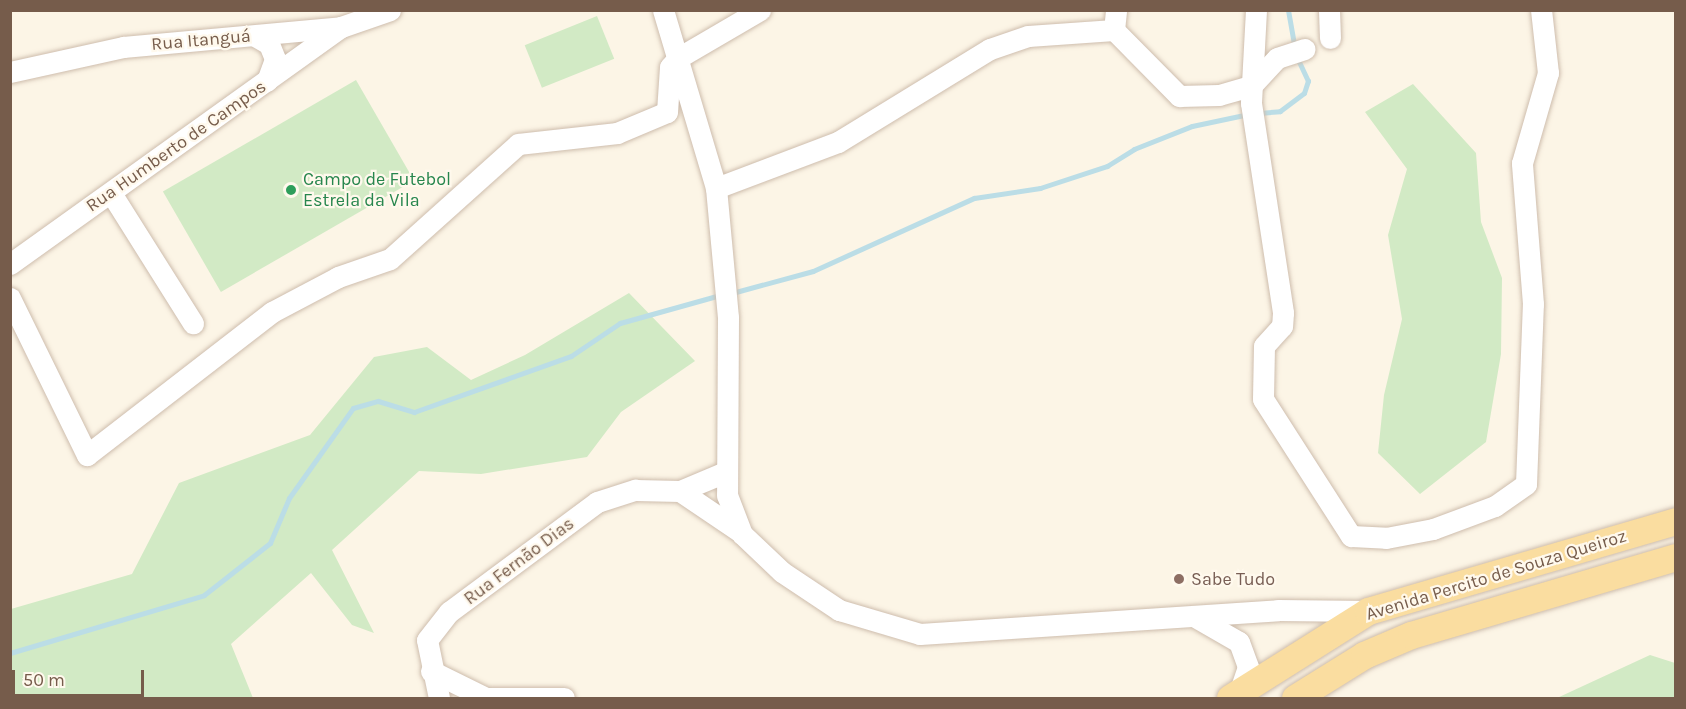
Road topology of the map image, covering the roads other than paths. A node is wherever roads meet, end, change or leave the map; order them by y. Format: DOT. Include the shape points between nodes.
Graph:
graph roads {
  1 [pos="390,10"];
  2 [pos="663,10"];
  3 [pos="759,10"];
  4 [pos="1256,10"];
  5 [pos="1329,10"];
  6 [pos="1541,10"];
  7 [pos="1115,20"];
  8 [pos="341,27"];
  9 [pos="255,36"];
  10 [pos="1330,38"];
  11 [pos="1305,49"];
  12 [pos="678,58"];
  13 [pos="10,72"];
  14 [pos="267,81"];
  15 [pos="1251,95"];
  16 [pos="716,188"];
  17 [pos="111,192"];
  18 [pos="10,264"];
  19 [pos="10,298"];
  20 [pos="193,323"];
  21 [pos="723,473"];
  22 [pos="680,491"];
  23 [pos="1676,521"];
  24 [pos="742,534"];
  25 [pos="1676,557"];
  26 [pos="1368,611"];
  27 [pos="1193,617"];
  28 [pos="431,671"];
  29 [pos="1235,694"];
  30 [pos="485,698"];
  31 [pos="439,699"];
  32 [pos="564,699"];
  33 [pos="1295,699"];
  1 -- 8 [label="street, Rua Itanguá"];
  2 -- 12 [label="street"];
  3 -- 12 [label="street"];
  4 -- 15 [label="street"];
  5 -- 10 [label="street"];
  6 -- 15 [label="street" via="1548,73 1522,163 1533,304 1526,484 1495,506 1433,529 1386,538 1351,536 1263,399 1264,346 1282,326 1283,313"];
  7 -- 15 [label="street" via="1179,96"];
  7 -- 16 [label="street" via="1028,36 990,50 838,142"];
  8 -- 9 [label="street, Rua Itanguá"];
  8 -- 14 [label="street, Rua Humberto de Campos"];
  9 -- 13 [label="street, Rua Itanguá" via="123,47"];
  9 -- 14 [label="street" via="269,44 275,59"];
  11 -- 15 [label="street" via="1277,58"];
  12 -- 16 [label="street"];
  12 -- 19 [label="street" via="670,67 667,112 617,133 518,144 390,260 338,277 272,312 87,455"];
  14 -- 17 [label="street, Rua Humberto de Campos"];
  16 -- 21 [label="street" via="727,309"];
  17 -- 18 [label="street, Rua Humberto de Campos"];
  17 -- 20 [label="street"];
  21 -- 22 [label="street, Rua Fernão Dias"];
  21 -- 24 [label="street"];
  22 -- 24 [label="street"];
  22 -- 28 [label="street, Rua Fernão Dias" via="635,490 597,502 439,621 427,640"];
  23 -- 26 [label="main road, Avenida Percito de Souza Queiroz"];
  24 -- 27 [label="street" via="812,595 867,621 920,634"];
  25 -- 33 [label="main road, Avenida Percito de Souza Queiroz" via="1411,635 1364,655"];
  26 -- 27 [label="street"];
  26 -- 29 [label="main road, Avenida Percito de Souza Queiroz"];
  27 -- 29 [label="street" via="1239,642 1248,667"];
  28 -- 30 [label="street"];
  28 -- 31 [label="street, Rua Fernão Dias"];
  30 -- 32 [label="street"];
}
